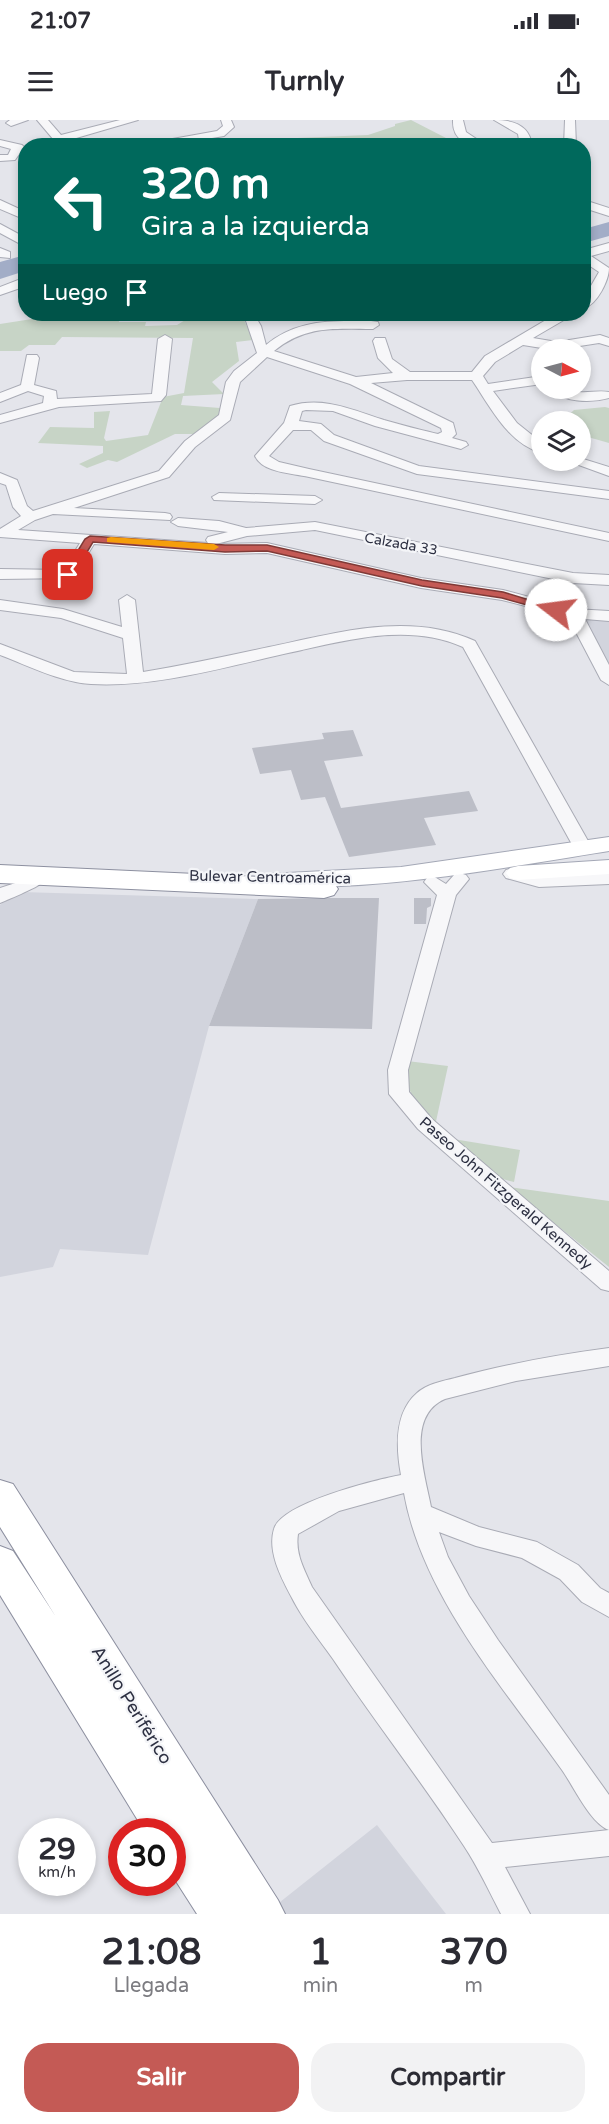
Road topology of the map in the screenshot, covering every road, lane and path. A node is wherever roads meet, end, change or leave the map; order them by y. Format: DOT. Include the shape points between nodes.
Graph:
graph roads {
  1 [pos="23,120"];
  2 [pos="42,120"];
  3 [pos="133,120"];
  4 [pos="226,120"];
  5 [pos="458,120"];
  6 [pos="499,120"];
  7 [pos="570,120"];
  8 [pos="11,123"];
  9 [pos="59,138"];
  10 [pos="76,138"];
  11 [pos="194,138"];
  12 [pos="468,138"];
  13 [pos="526,138"];
  14 [pos="570,138"];
  15 [pos="0,143"];
  16 [pos="0,158"];
  17 [pos="0,204"];
  18 [pos="591,206"];
  19 [pos="609,212"];
  20 [pos="18,213"];
  21 [pos="591,217"];
  22 [pos="18,227"];
  23 [pos="2,230"];
  24 [pos="18,239"];
  25 [pos="609,247"];
  26 [pos="591,253"];
  27 [pos="591,261"];
  28 [pos="607,273"];
  29 [pos="18,284"];
  30 [pos="0,291"];
  31 [pos="591,298"];
  32 [pos="253,321"];
  33 [pos="552,321"];
  34 [pos="323,325"];
  35 [pos="373,325"];
  36 [pos="254,328"];
  37 [pos="165,339"];
  38 [pos="524,340"];
  39 [pos="380,341"];
  40 [pos="591,341"];
  41 [pos="531,342"];
  42 [pos="609,342"];
  43 [pos="263,352"];
  44 [pos="32,358"];
  45 [pos="407,376"];
  46 [pos="476,376"];
  47 [pos="355,381"];
  48 [pos="531,382"];
  49 [pos="27,387"];
  50 [pos="485,388"];
  51 [pos="591,395"];
  52 [pos="604,395"];
  53 [pos="0,398"];
  54 [pos="49,405"];
  55 [pos="0,419"];
  56 [pos="289,426"];
  57 [pos="440,439"];
  58 [pos="531,444"];
  59 [pos="461,445"];
  60 [pos="591,466"];
  61 [pos="609,472"];
  62 [pos="309,473"];
  63 [pos="0,477"];
  64 [pos="219,497"];
  65 [pos="609,497"];
  66 [pos="315,500"];
  67 [pos="609,504"];
  68 [pos="49,511"];
  69 [pos="30,517"];
  70 [pos="315,526"];
  71 [pos="4,532"];
  72 [pos="247,532"];
  73 [pos="609,537"];
  74 [pos="90,539"];
  75 [pos="194,545"];
  76 [pos="0,574"];
  77 [pos="488,577"];
  78 [pos="609,580"];
  79 [pos="127,600"];
  80 [pos="0,605"];
  81 [pos="574,614"];
  82 [pos="609,616"];
  83 [pos="131,635"];
  84 [pos="0,649"];
  85 [pos="136,678"];
  86 [pos="609,680"];
  87 [pos="609,844"];
  88 [pos="583,848"];
  89 [pos="609,862"];
  90 [pos="609,867"];
  91 [pos="0,868"];
  92 [pos="0,874"];
  93 [pos="512,874"];
  94 [pos="609,878"];
  95 [pos="0,882"];
  96 [pos="31,884"];
  97 [pos="447,884"];
  98 [pos="324,889"];
  99 [pos="0,897"];
  100 [pos="609,1283"];
  101 [pos="609,1357"];
  102 [pos="412,1482"];
  103 [pos="0,1495"];
  104 [pos="419,1513"];
  105 [pos="0,1562"];
  106 [pos="609,1606"];
  107 [pos="160,1818"];
  108 [pos="609,1818"];
  109 [pos="609,1843"];
  110 [pos="486,1856"];
  111 [pos="186,1859"];
  112 [pos="221,1914"];
  113 [pos="263,1914"];
  114 [pos="516,1914"];
  1 -- 8 [label="street"];
  2 -- 9 [label="street"];
  3 -- 10 [label="street"];
  4 -- 11 [label="street" via="229,127 220,134"];
  5 -- 12 [label="street" via="461,134"];
  6 -- 13 [label="street" via="523,132"];
  7 -- 14 [label="street"];
  15 -- 16 [label="street" via="18,147 11,158"];
  17 -- 20 [label="street"];
  18 -- 19 [label="street"];
  19 -- 21 [label="street"];
  22 -- 23 [label="street"];
  23 -- 24 [label="street"];
  25 -- 26 [label="street"];
  27 -- 28 [label="street"];
  28 -- 31 [label="street"];
  29 -- 30 [label="street"];
  32 -- 36 [label="street"];
  33 -- 38 [label="street"];
  34 -- 35 [label="street"];
  34 -- 36 [label="street"];
  34 -- 43 [label="street" via="290,334"];
  36 -- 43 [label="street"];
  37 -- 54 [label="street" via="156,398"];
  38 -- 41 [label="street"];
  38 -- 46 [label="street" via="490,359"];
  39 -- 45 [label="street" via="385,361"];
  40 -- 42 [label="street"];
  43 -- 47 [label="street"];
  43 -- 68 [label="street" via="233,382 225,417 190,444 164,474"];
  44 -- 49 [label="street"];
  45 -- 46 [label="street"];
  45 -- 47 [label="street"];
  46 -- 50 [label="street"];
  47 -- 57 [label="street" via="448,426 449,434"];
  48 -- 50 [label="street"];
  49 -- 53 [label="street"];
  49 -- 54 [label="street" via="51,394"];
  50 -- 58 [label="street" via="513,430"];
  51 -- 52 [label="street"];
  54 -- 55 [label="street"];
  56 -- 57 [label="street" via="295,409 335,406"];
  56 -- 62 [label="street" via="262,456 274,465"];
  56 -- 65 [label="street" via="316,427 329,438 417,470"];
  57 -- 59 [label="street"];
  60 -- 61 [label="street"];
  62 -- 66 [label="street"];
  62 -- 73 [label="street"];
  63 -- 69 [label="street" via="12,483 20,507"];
  64 -- 66 [label="street"];
  65 -- 67 [label="street"];
  66 -- 70 [label="street"];
  68 -- 69 [label="street"];
  68 -- 72 [label="street" via="219,525"];
  69 -- 71 [label="street"];
  70 -- 72 [label="street, Calzada 33"];
  70 -- 77 [label="street, Calzada 33"];
  71 -- 74 [label="street"];
  72 -- 75 [label="street, Calzada 33"];
  74 -- 75 [label="street"];
  74 -- 76 [label="street" via="68,575"];
  75 -- 77 [label="street" via="267,548 422,583"];
  77 -- 78 [label="street, Calzada 33"];
  77 -- 81 [label="street" via="503,595"];
  79 -- 83 [label="street"];
  80 -- 83 [label="street" via="63,615"];
  81 -- 82 [label="street"];
  81 -- 86 [label="street"];
  83 -- 85 [label="street"];
  84 -- 85 [label="street" via="71,676"];
  85 -- 88 [label="street" via="376,631 455,636 469,644"];
  87 -- 88 [label="main road, Bulevar Centroamérica"];
  88 -- 91 [label="main road, Bulevar Centroamérica" via="354,879"];
  89 -- 97 [label="main road" via="521,868 471,875"];
  90 -- 93 [label="main road, Bulevar Centroamérica"];
  92 -- 98 [label="highway"];
  93 -- 94 [label="street" via="539,881"];
  93 -- 97 [label="main road, Bulevar Centroamérica"];
  95 -- 96 [label="main road, Bulevar Centroamérica"];
  96 -- 98 [label="main road, Bulevar Centroamérica" via="279,892"];
  96 -- 99 [label="street"];
  97 -- 98 [label="main road, Bulevar Centroamérica"];
  97 -- 100 [label="street, Paseo John Fitzgerald Kennedy" via="398,1070 399,1094 424,1124"];
  101 -- 102 [label="street" via="515,1371 435,1393 423,1400 414,1415 409,1442"];
  102 -- 104 [label="street"];
  102 -- 110 [label="street" via="362,1493 303,1516 286,1529 284,1545 302,1593"];
  103 -- 113 [label="highway, Anillo Periférico"];
  104 -- 106 [label="street" via="476,1536 528,1549 569,1572 591,1595"];
  104 -- 108 [label="street" via="432,1553 464,1611"];
  105 -- 107 [label="highway"];
  109 -- 110 [label="street"];
  110 -- 114 [label="street"];
  111 -- 112 [label="highway"];
}
